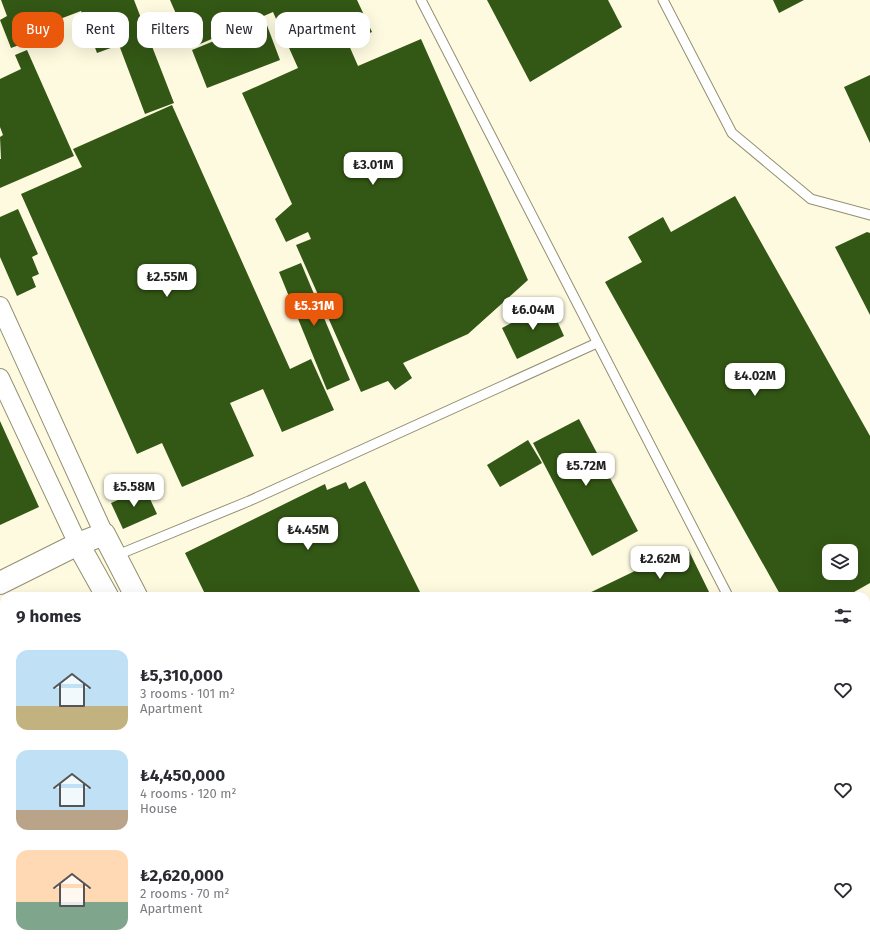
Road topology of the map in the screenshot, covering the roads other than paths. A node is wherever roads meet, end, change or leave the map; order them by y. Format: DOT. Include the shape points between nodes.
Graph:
graph roads {
  1 [pos="421,0"];
  2 [pos="663,0"];
  3 [pos="870,215"];
  4 [pos="0,306"];
  5 [pos="598,343"];
  6 [pos="0,378"];
  7 [pos="104,534"];
  8 [pos="78,544"];
  9 [pos="119,564"];
  10 [pos="0,583"];
  11 [pos="104,592"];
  12 [pos="108,592"];
  13 [pos="134,592"];
  14 [pos="726,592"];
  1 -- 5 [label="lane"];
  2 -- 3 [label="lane" via="732,133 811,199"];
  4 -- 7 [label="street"];
  5 -- 9 [label="lane" via="249,501"];
  5 -- 14 [label="lane"];
  6 -- 8 [label="street"];
  7 -- 8 [label="street"];
  7 -- 9 [label="street"];
  8 -- 10 [label="street"];
  8 -- 11 [label="street"];
  9 -- 12 [label="street"];
  9 -- 13 [label="street"];
}
